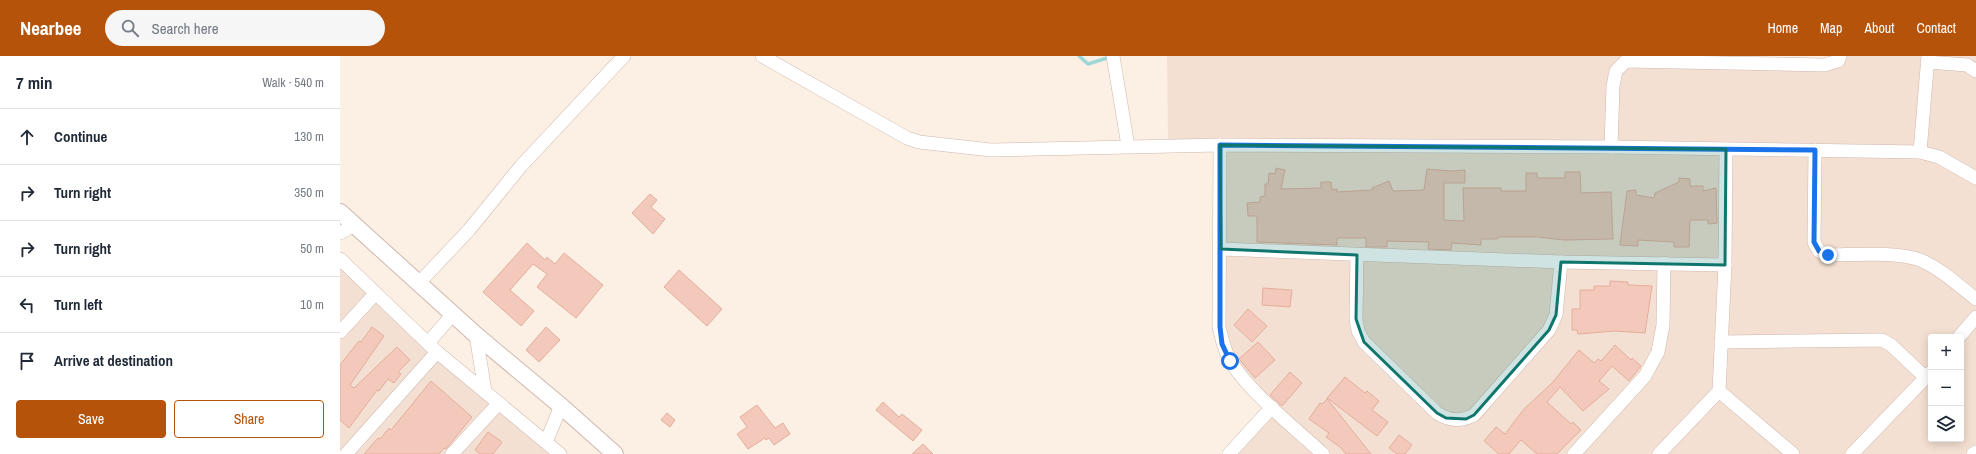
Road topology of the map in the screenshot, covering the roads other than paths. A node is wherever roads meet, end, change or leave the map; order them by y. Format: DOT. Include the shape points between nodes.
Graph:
graph roads {
  1 [pos="624,56"];
  2 [pos="762,56"];
  3 [pos="1840,56"];
  4 [pos="1928,59"];
  5 [pos="1114,60"];
  6 [pos="1976,71"];
  7 [pos="1220,145"];
  8 [pos="1128,146"];
  9 [pos="1611,147"];
  10 [pos="1726,149"];
  11 [pos="1815,150"];
  12 [pos="1920,152"];
  13 [pos="1976,178"];
  14 [pos="340,212"];
  15 [pos="354,225"];
  16 [pos="340,233"];
  17 [pos="1221,250"];
  18 [pos="1357,254"];
  19 [pos="340,259"];
  20 [pos="1561,262"];
  21 [pos="1664,263"];
  22 [pos="1725,265"];
  23 [pos="419,283"];
  24 [pos="375,294"];
  25 [pos="1976,299"];
  26 [pos="453,314"];
  27 [pos="1976,317"];
  28 [pos="340,332"];
  29 [pos="1962,334"];
  30 [pos="476,335"];
  31 [pos="1721,342"];
  32 [pos="433,348"];
  33 [pos="1928,374"];
  34 [pos="1928,376"];
  35 [pos="485,391"];
  36 [pos="1719,391"];
  37 [pos="499,403"];
  38 [pos="561,406"];
  39 [pos="1272,407"];
  40 [pos="546,442"];
  41 [pos="1976,452"];
  42 [pos="346,454"];
  43 [pos="452,454"];
  44 [pos="560,454"];
  45 [pos="614,454"];
  46 [pos="1230,454"];
  47 [pos="1323,454"];
  48 [pos="1574,454"];
  49 [pos="1660,454"];
  50 [pos="1793,454"];
  51 [pos="1852,454"];
  52 [pos="1973,454"];
  1 -- 23 [label="street" via="521,166 469,230"];
  2 -- 8 [label="street" via="907,138 919,142 991,150"];
  3 -- 9 [label="street" via="1838,61 1824,65 1626,61 1616,71 1613,86"];
  4 -- 6 [label="street" via="1967,65"];
  4 -- 12 [label="street"];
  5 -- 8 [label="street"];
  7 -- 8 [label="street"];
  7 -- 9 [label="street"];
  7 -- 17 [label="street"];
  9 -- 10 [label="street"];
  10 -- 11 [label="street"];
  10 -- 22 [label="street"];
  11 -- 12 [label="street"];
  11 -- 25 [label="street" via="1814,242 1819,251 1828,255 1892,255 1920,260"];
  12 -- 13 [label="street" via="1939,158"];
  14 -- 15 [label="street"];
  15 -- 16 [label="street"];
  15 -- 23 [label="street"];
  17 -- 18 [label="street"];
  17 -- 39 [label="street" via="1222,344 1243,379"];
  18 -- 20 [label="street"];
  18 -- 20 [label="street" via="1356,319 1358,331 1364,342 1437,413 1459,421 1474,415 1549,330 1556,315"];
  19 -- 24 [label="street"];
  20 -- 21 [label="street"];
  21 -- 22 [label="street"];
  21 -- 48 [label="street" via="1663,325 1658,352 1645,376"];
  22 -- 31 [label="street"];
  23 -- 26 [label="street"];
  24 -- 28 [label="street"];
  24 -- 32 [label="street"];
  26 -- 30 [label="street"];
  26 -- 32 [label="street"];
  27 -- 29 [label="street"];
  30 -- 35 [label="street"];
  30 -- 38 [label="street"];
  31 -- 33 [label="street" via="1882,340"];
  31 -- 36 [label="street"];
  32 -- 35 [label="street"];
  32 -- 42 [label="street"];
  34 -- 51 [label="street"];
  35 -- 37 [label="street"];
  36 -- 49 [label="street"];
  36 -- 50 [label="street"];
  37 -- 40 [label="street"];
  37 -- 43 [label="street"];
  38 -- 40 [label="street"];
  38 -- 45 [label="street"];
  39 -- 46 [label="street"];
  39 -- 47 [label="street"];
  40 -- 44 [label="street"];
  41 -- 52 [label="street"];
}
